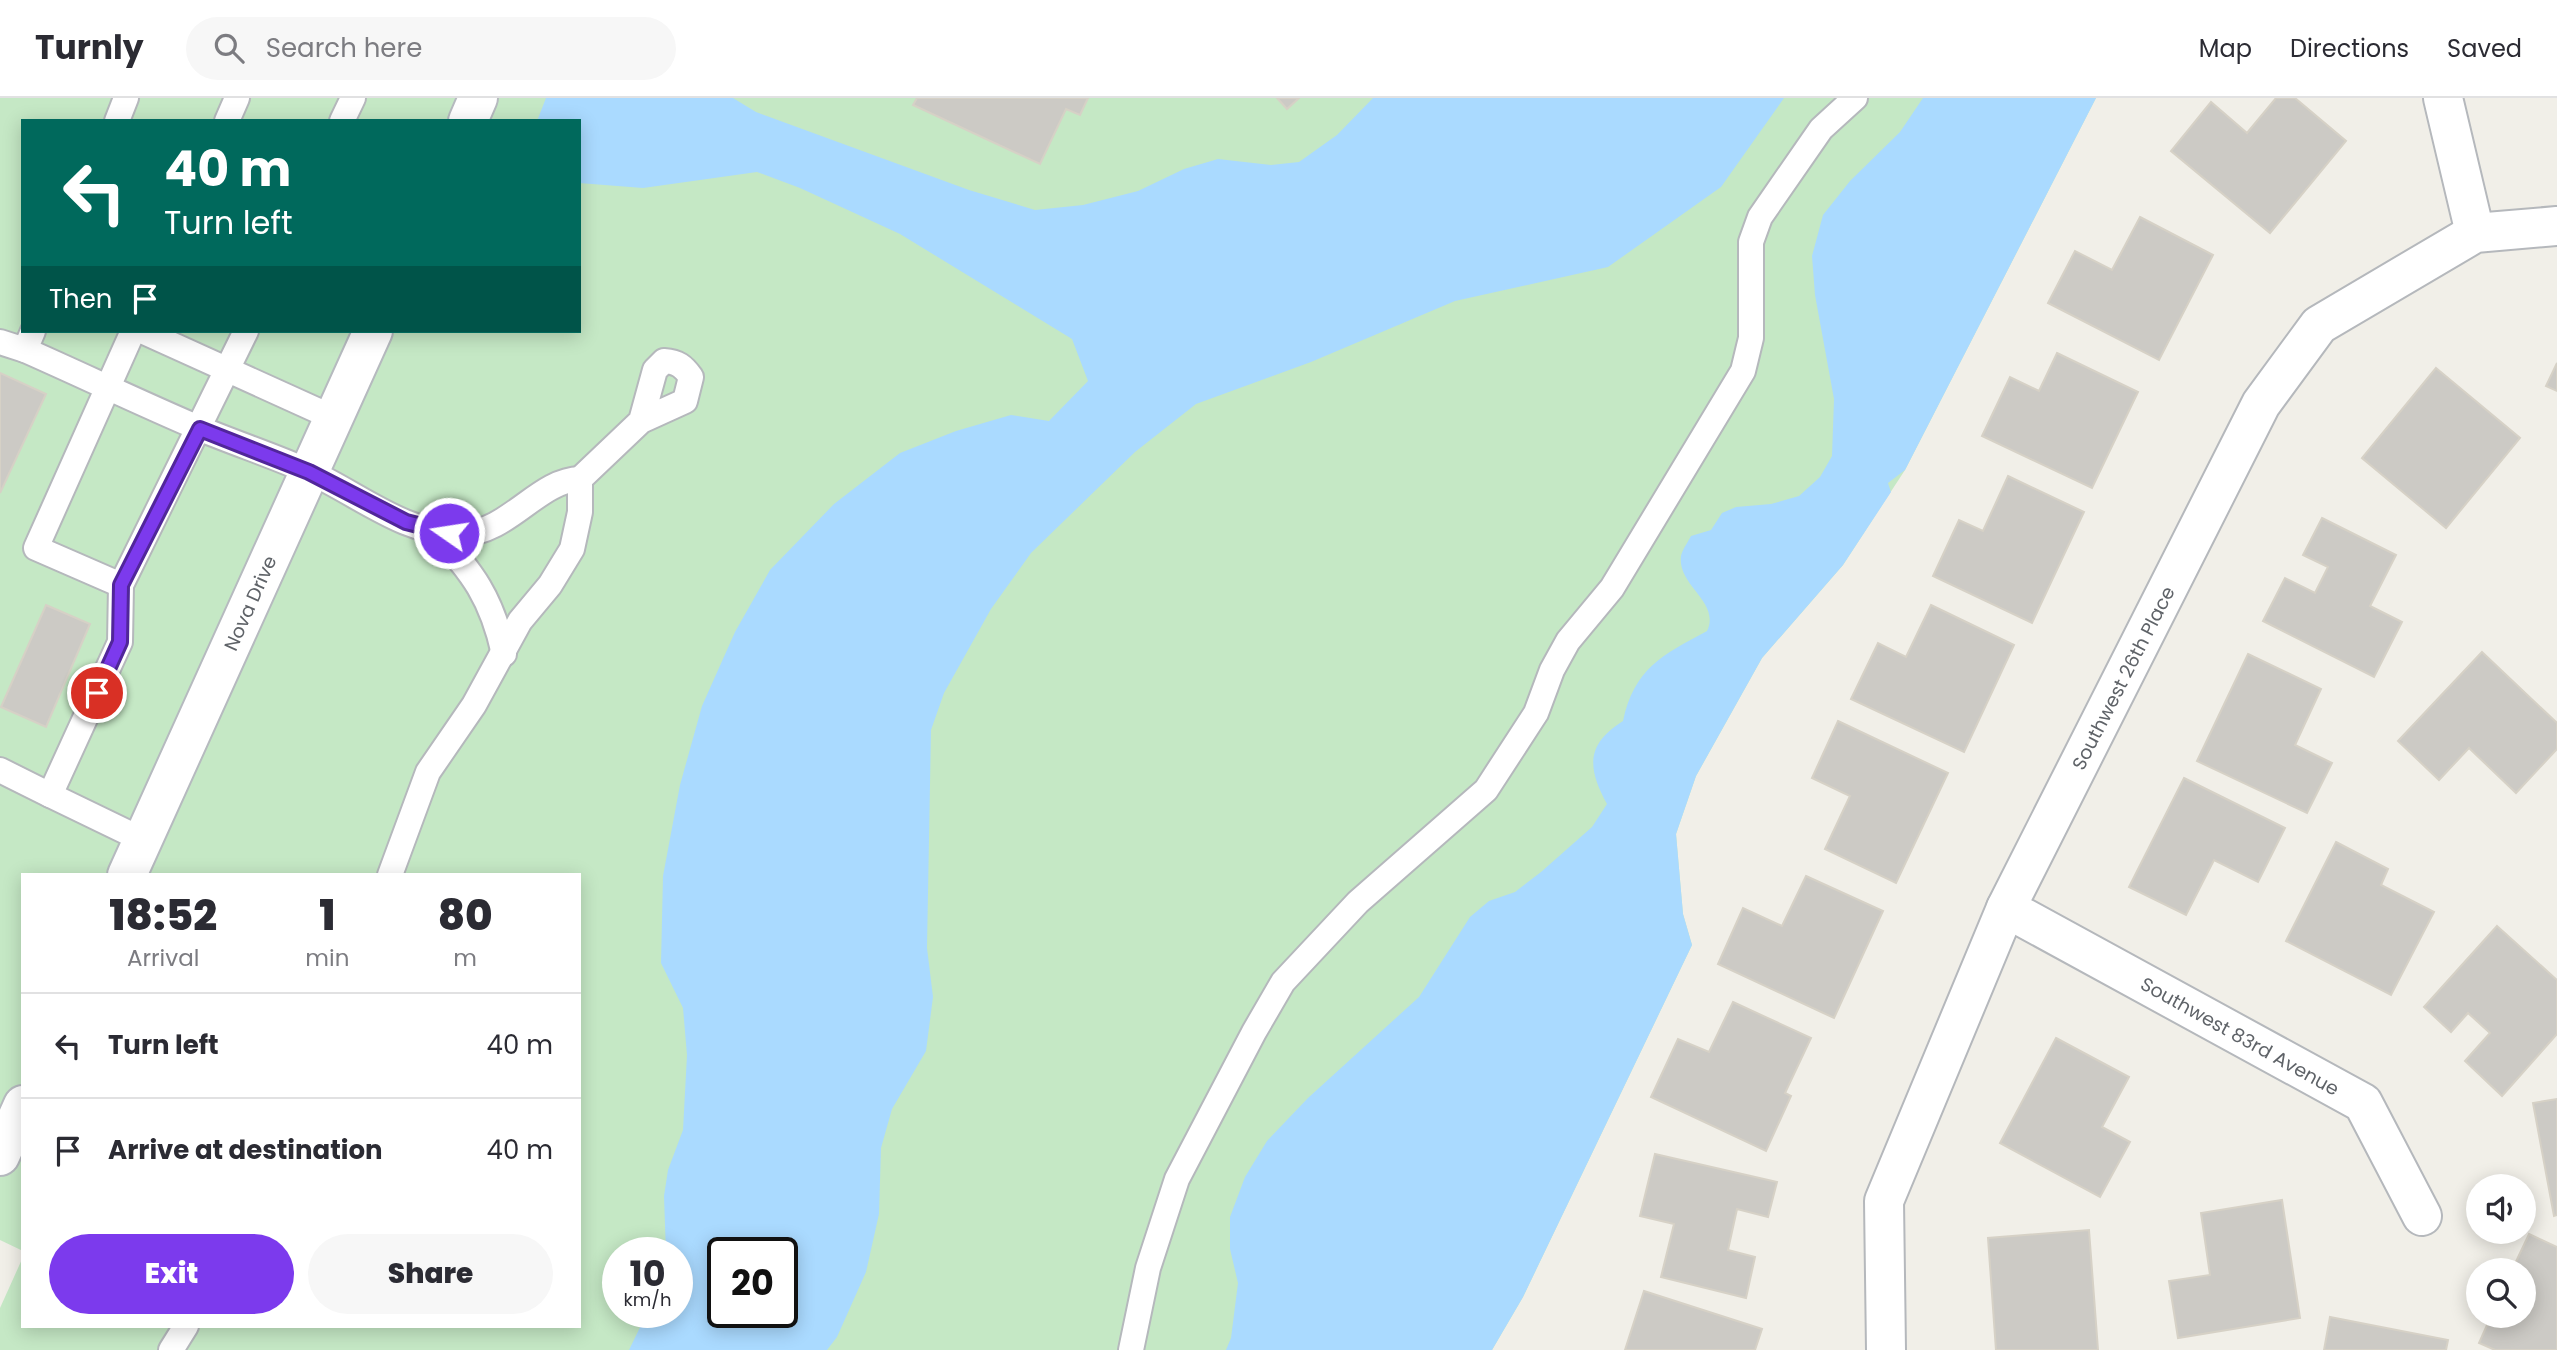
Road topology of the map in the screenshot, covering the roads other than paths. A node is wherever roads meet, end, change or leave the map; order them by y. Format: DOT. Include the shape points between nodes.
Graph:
graph roads {
  1 [pos="126,98"];
  2 [pos="237,98"];
  3 [pos="353,98"];
  4 [pos="478,98"];
  5 [pos="1855,98"];
  6 [pos="2443,98"];
  7 [pos="118,119"];
  8 [pos="228,119"];
  9 [pos="343,119"];
  10 [pos="469,119"];
  11 [pos="2557,226"];
  12 [pos="2475,233"];
  13 [pos="132,333"];
  14 [pos="146,333"];
  15 [pos="245,333"];
  16 [pos="372,333"];
  17 [pos="29,340"];
  18 [pos="0,342"];
  19 [pos="228,370"];
  20 [pos="108,387"];
  21 [pos="334,418"];
  22 [pos="641,421"];
  23 [pos="200,429"];
  24 [pos="309,472"];
  25 [pos="580,479"];
  26 [pos="434,531"];
  27 [pos="121,585"];
  28 [pos="504,654"];
  29 [pos="0,770"];
  30 [pos="50,795"];
  31 [pos="143,840"];
  32 [pos="128,873"];
  33 [pos="391,873"];
  34 [pos="2006,908"];
  35 [pos="21,1109"];
  36 [pos="0,1156"];
  37 [pos="2422,1216"];
  38 [pos="185,1328"];
  39 [pos="171,1350"];
  40 [pos="1130,1350"];
  41 [pos="1886,1350"];
  1 -- 7 [label="lane"];
  2 -- 8 [label="lane"];
  3 -- 9 [label="lane"];
  4 -- 10 [label="street"];
  5 -- 40 [label="lane" via="1821,129 1760,217 1751,243 1751,338 1743,371 1612,588 1568,641 1536,713 1517,743 1486,790 1358,902 1283,982 1254,1031 1178,1180 1148,1268"];
  6 -- 12 [label="street"];
  11 -- 12 [label="street"];
  12 -- 34 [label="street, Southwest 26th Place" via="2319,325 2261,404"];
  13 -- 20 [label="lane"];
  14 -- 19 [label="lane"];
  15 -- 19 [label="lane"];
  16 -- 21 [label="street, Nova Drive"];
  17 -- 18 [label="lane"];
  17 -- 20 [label="lane"];
  19 -- 21 [label="lane"];
  19 -- 23 [label="lane"];
  20 -- 23 [label="lane"];
  20 -- 27 [label="lane" via="36,548"];
  21 -- 24 [label="street, Nova Drive"];
  22 -- 25 [label="lane"];
  23 -- 24 [label="lane"];
  23 -- 27 [label="lane"];
  24 -- 26 [label="lane" via="406,522"];
  24 -- 31 [label="street, Nova Drive"];
  25 -- 26 [label="lane" via="564,480 509,518 486,528 463,534"];
  25 -- 28 [label="lane" via="580,512 572,549 520,621"];
  26 -- 28 [label="lane" via="480,583 496,617"];
  27 -- 30 [label="lane" via="120,642"];
  28 -- 33 [label="lane" via="428,772"];
  29 -- 30 [label="lane"];
  30 -- 31 [label="lane"];
  31 -- 32 [label="street, Nova Drive"];
  34 -- 37 [label="street, Southwest 83rd Avenue" via="2363,1103"];
  34 -- 41 [label="street, Southwest 26th Place" via="1884,1201"];
  35 -- 36 [label="street"];
  38 -- 39 [label="lane"];
}
